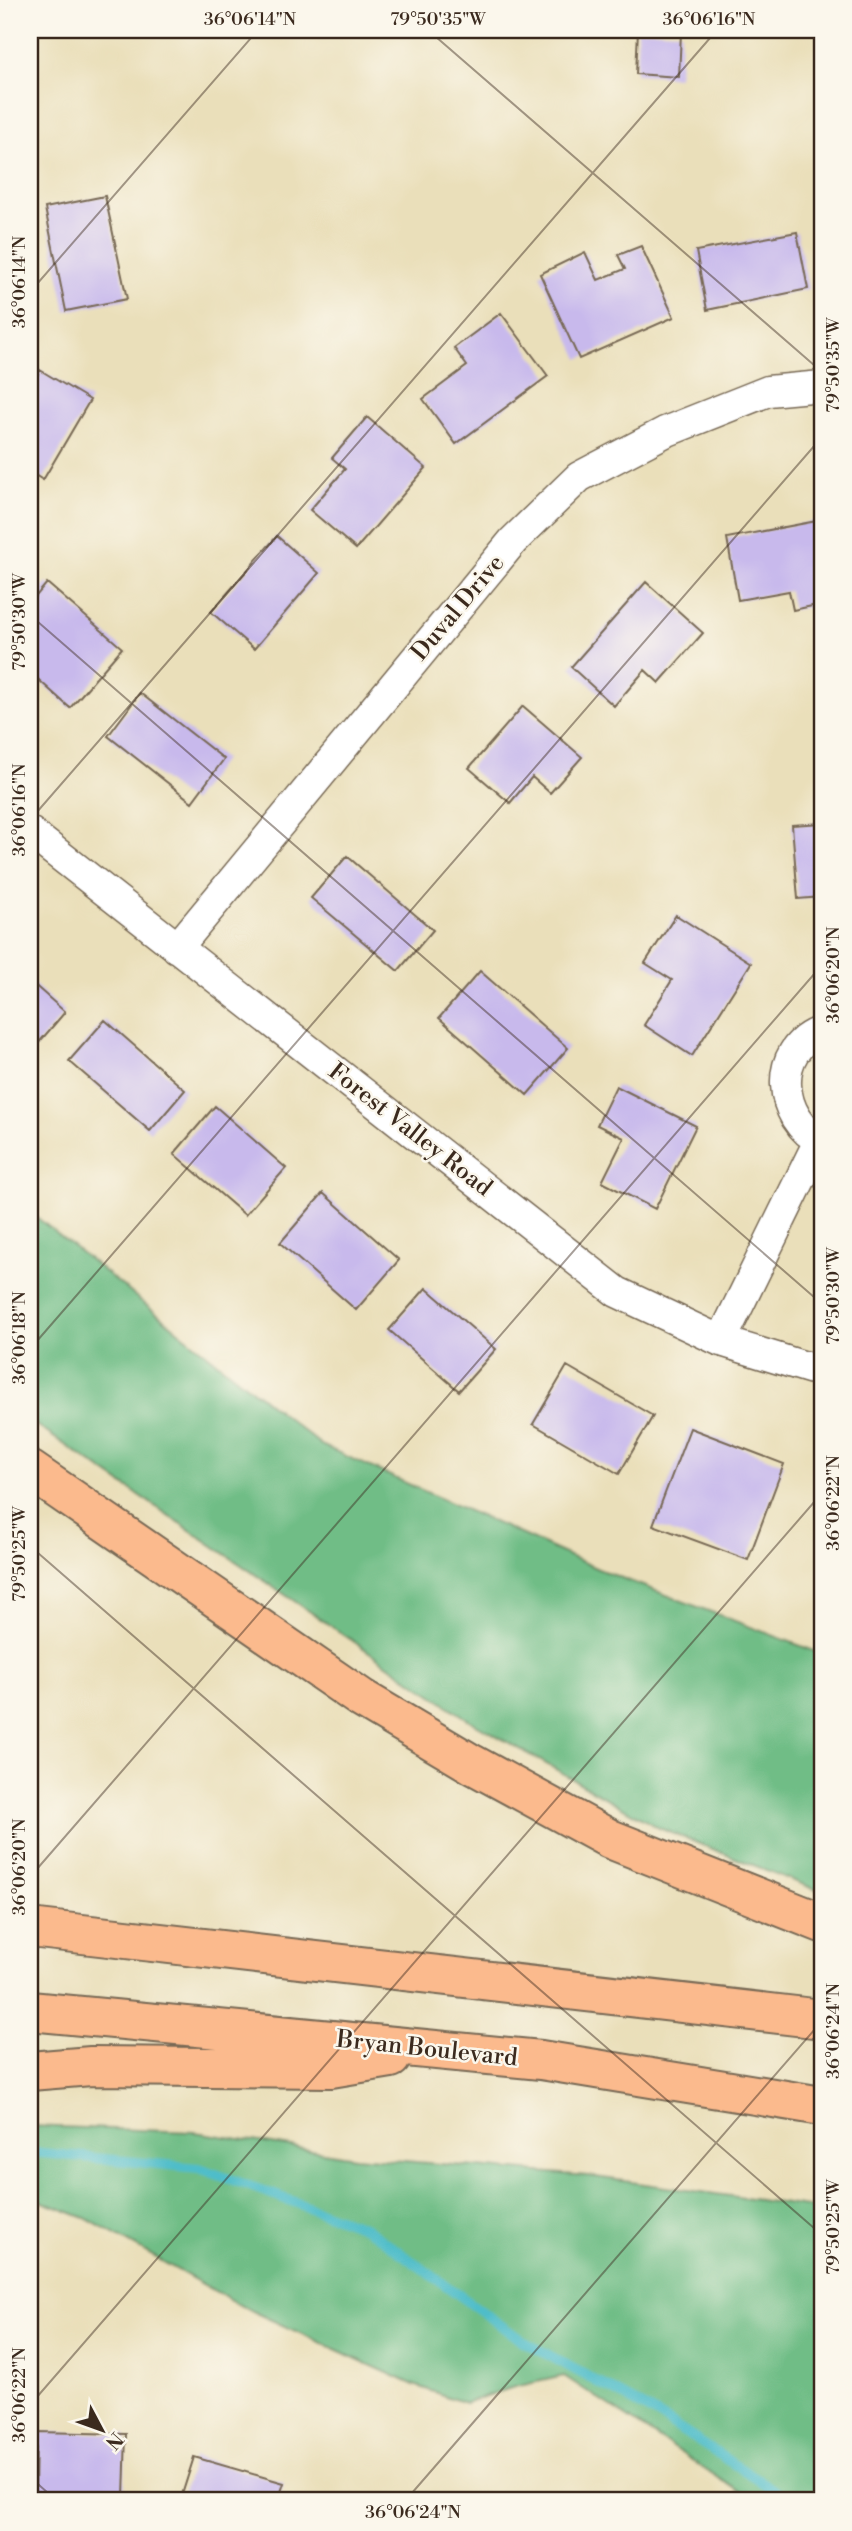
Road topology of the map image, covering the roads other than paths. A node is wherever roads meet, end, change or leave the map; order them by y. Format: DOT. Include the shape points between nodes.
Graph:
graph roads {
  1 [pos="822,386"];
  2 [pos="30,832"];
  3 [pos="177,948"];
  4 [pos="822,1031"];
  5 [pos="821,1141"];
  6 [pos="721,1341"];
  7 [pos="822,1372"];
  8 [pos="30,1470"];
  9 [pos="822,1923"];
  10 [pos="30,1928"];
  11 [pos="30,2011"];
  12 [pos="822,2018"];
  13 [pos="442,2050"];
  14 [pos="30,2071"];
  15 [pos="822,2106"];
  1 -- 3 [label="street, Duval Drive" via="768,391 665,432 579,477 513,541"];
  2 -- 3 [label="street, Forest Valley Road"];
  3 -- 6 [label="street, Forest Valley Road" via="617,1292"];
  4 -- 5 [label="street" via="799,1048 788,1066 785,1088 789,1110 802,1128"];
  5 -- 6 [label="street"];
  6 -- 7 [label="street, Forest Valley Road"];
  8 -- 9 [label="highway" via="361,1698 472,1764 610,1839"];
  10 -- 12 [label="highway"];
  11 -- 13 [label="highway, Bryan Boulevard"];
  13 -- 14 [label="highway" via="331,2068 91,2066"];
  13 -- 15 [label="highway, Bryan Boulevard" via="541,2060"];
}
